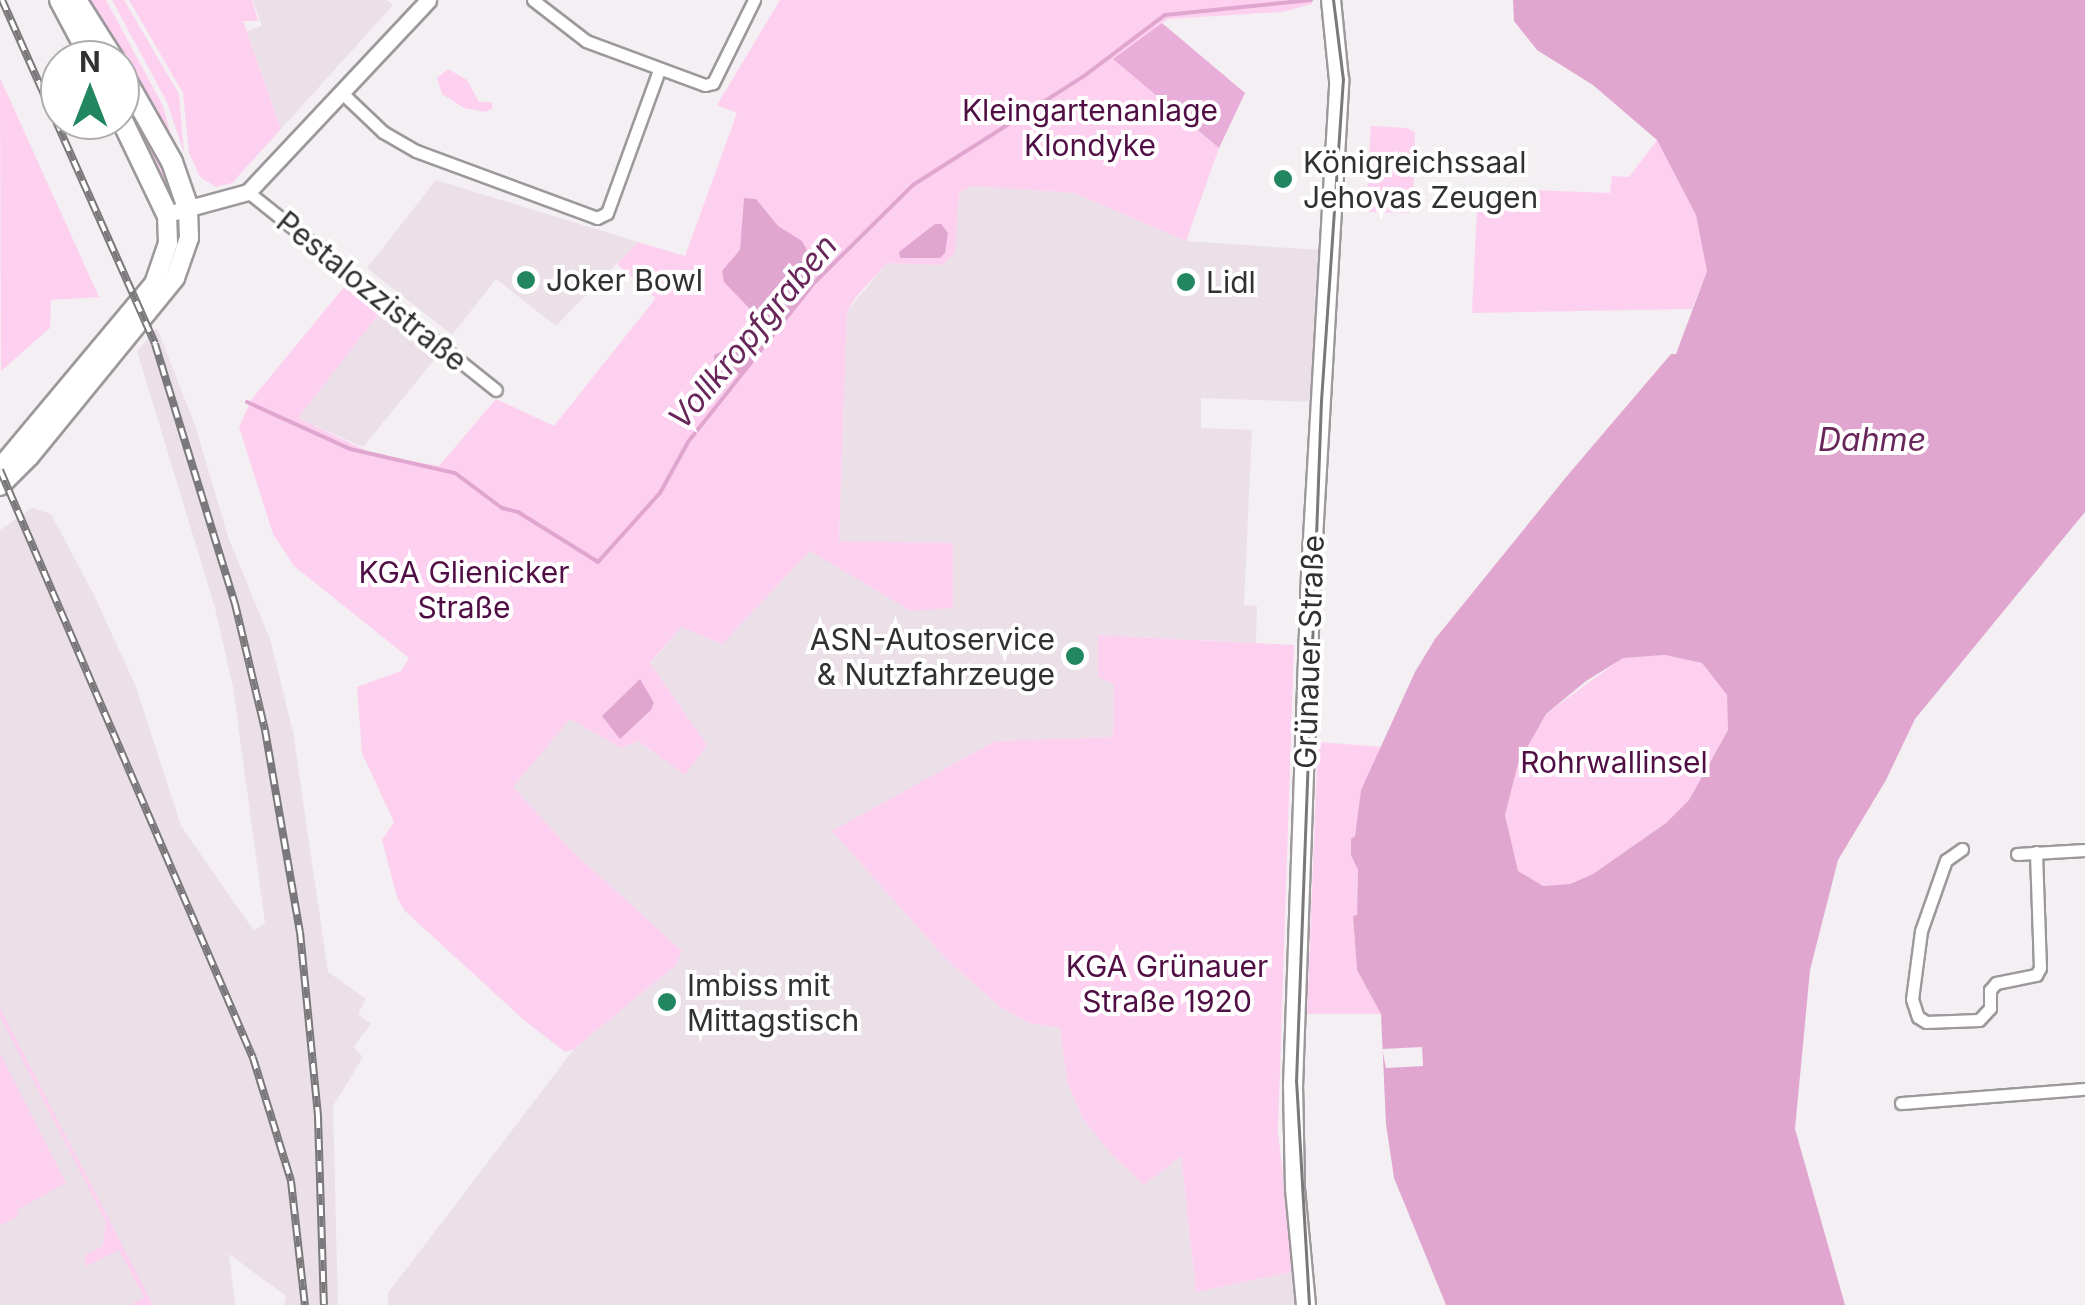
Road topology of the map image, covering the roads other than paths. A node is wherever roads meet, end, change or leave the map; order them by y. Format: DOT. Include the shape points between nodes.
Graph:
graph roads {
  1 [pos="60,0"];
  2 [pos="76,0"];
  3 [pos="428,0"];
  4 [pos="533,0"];
  5 [pos="754,0"];
  6 [pos="1331,0"];
  7 [pos="81,40"];
  8 [pos="101,40"];
  9 [pos="659,70"];
  10 [pos="342,93"];
  11 [pos="140,105"];
  12 [pos="134,140"];
  13 [pos="248,192"];
  14 [pos="177,211"];
  15 [pos="496,390"];
  16 [pos="0,468"];
  17 [pos="0,486"];
  18 [pos="1962,849"];
  19 [pos="2085,850"];
  20 [pos="2036,852"];
  21 [pos="2017,854"];
  22 [pos="2085,1089"];
  23 [pos="1901,1103"];
  24 [pos="1306,1305"];
  1 -- 7 [label="highway"];
  2 -- 8 [label="highway"];
  3 -- 10 [label="street"];
  4 -- 9 [label="street" via="586,41"];
  5 -- 9 [label="street" via="713,83"];
  6 -- 24 [label="main road, Grünauer Straße" via="1339,80 1311,574 1294,1087"];
  9 -- 10 [label="street" via="607,214 597,218 416,151 383,132"];
  10 -- 13 [label="street"];
  11 -- 14 [label="highway" via="172,162"];
  12 -- 14 [label="highway"];
  13 -- 14 [label="street"];
  13 -- 15 [label="street, Pestalozzistraße"];
  14 -- 16 [label="main road" via="148,293"];
  14 -- 17 [label="main road" via="190,238 176,278"];
  18 -- 20 [label="street" via="1946,860 1921,931 1912,999 1926,1022 1979,1020 1996,983 2036,975"];
  19 -- 20 [label="street"];
  20 -- 21 [label="street"];
  22 -- 23 [label="street"];
}
